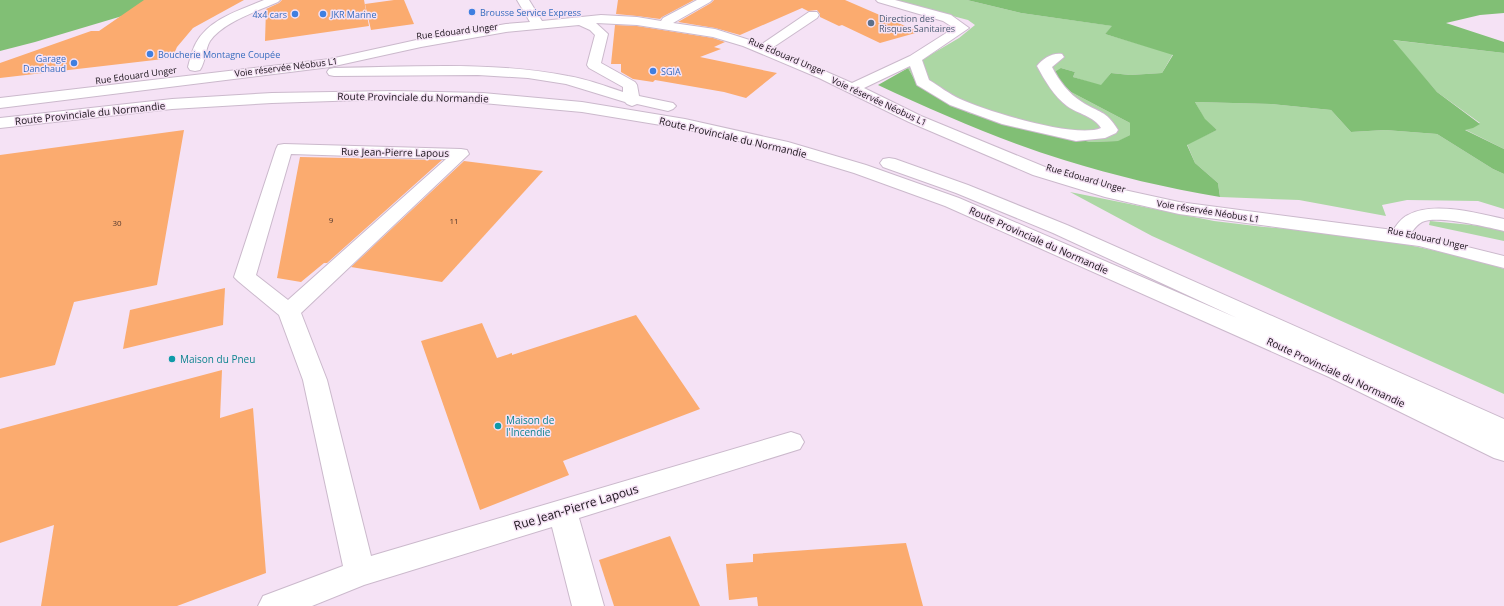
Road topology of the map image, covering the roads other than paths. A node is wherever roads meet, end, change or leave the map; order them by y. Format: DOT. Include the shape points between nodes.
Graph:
graph roads {
  1 [pos="523,0"];
  2 [pos="706,0"];
  3 [pos="882,0"];
  4 [pos="270,2"];
  5 [pos="813,15"];
  6 [pos="577,20"];
  7 [pos="667,21"];
  8 [pos="536,22"];
  9 [pos="767,46"];
  10 [pos="1057,57"];
  11 [pos="915,59"];
  12 [pos="195,67"];
  13 [pos="185,79"];
  14 [pos="857,86"];
  15 [pos="0,96"];
  16 [pos="632,100"];
  17 [pos="0,103"];
  18 [pos="0,111"];
  19 [pos="0,123"];
  20 [pos="1504,224"];
  21 [pos="1402,231"];
  22 [pos="1504,256"];
  23 [pos="1504,262"];
  24 [pos="289,312"];
  25 [pos="1504,430"];
  26 [pos="791,442"];
  27 [pos="1504,451"];
  28 [pos="563,511"];
  29 [pos="360,573"];
  30 [pos="274,606"];
  31 [pos="588,606"];
  1 -- 8 [label="main road"];
  2 -- 7 [label="main road"];
  3 -- 11 [label="main road" via="947,18 963,28"];
  4 -- 12 [label="main road" via="228,21 207,35"];
  5 -- 9 [label="main road"];
  6 -- 7 [label="main road, Rue Edouard Unger" via="624,18"];
  6 -- 8 [label="main road, Rue Edouard Unger"];
  6 -- 13 [label="main road, Voie réservée Néobus L1" via="413,44 330,63"];
  6 -- 16 [label="main road" via="594,27 602,34 594,65 630,85"];
  6 -- 23 [label="main road, Voie réservée Néobus L1" via="601,19 663,24 715,32 824,75 915,119 1039,171 1111,193 1179,208 1420,240"];
  7 -- 9 [label="main road, Rue Edouard Unger" via="731,33"];
  8 -- 12 [label="main road, Rue Edouard Unger"];
  9 -- 14 [label="main road, Rue Edouard Unger"];
  10 -- 11 [label="main road" via="1044,66 1051,81 1073,103 1105,120 1110,130 1099,134 1076,136 1008,121 961,105 922,82"];
  11 -- 14 [label="main road"];
  12 -- 15 [label="main road, Rue Edouard Unger"];
  13 -- 16 [label="main road, Voie réservée Néobus L1" via="347,71 485,71 568,80"];
  13 -- 17 [label="main road"];
  14 -- 21 [label="main road, Rue Edouard Unger" via="964,135 1060,173 1162,200"];
  16 -- 18 [label="main road, Route Provinciale du Normandie" via="501,88 384,84 317,85 136,96"];
  16 -- 25 [label="main road, Route Provinciale du Normandie" via="668,106 797,137 876,159 962,189 1068,232"];
  19 -- 27 [label="main road, Route Provinciale du Normandie" via="172,104 392,95 483,98 582,107 685,124 782,146 860,169 952,202 1338,371"];
  20 -- 21 [label="main road" via="1477,218 1430,215 1417,218"];
  21 -- 22 [label="main road, Rue Edouard Unger"];
  24 -- 24 [label="main road, Rue Jean-Pierre Lapous" via="398,212 461,154 284,149 245,277"];
  24 -- 29 [label="main road" via="314,380"];
  26 -- 28 [label="main road, Rue Jean-Pierre Lapous"];
  28 -- 29 [label="main road, Rue Jean-Pierre Lapous"];
  28 -- 31 [label="main road"];
  29 -- 30 [label="main road, Rue Jean-Pierre Lapous"];
}
